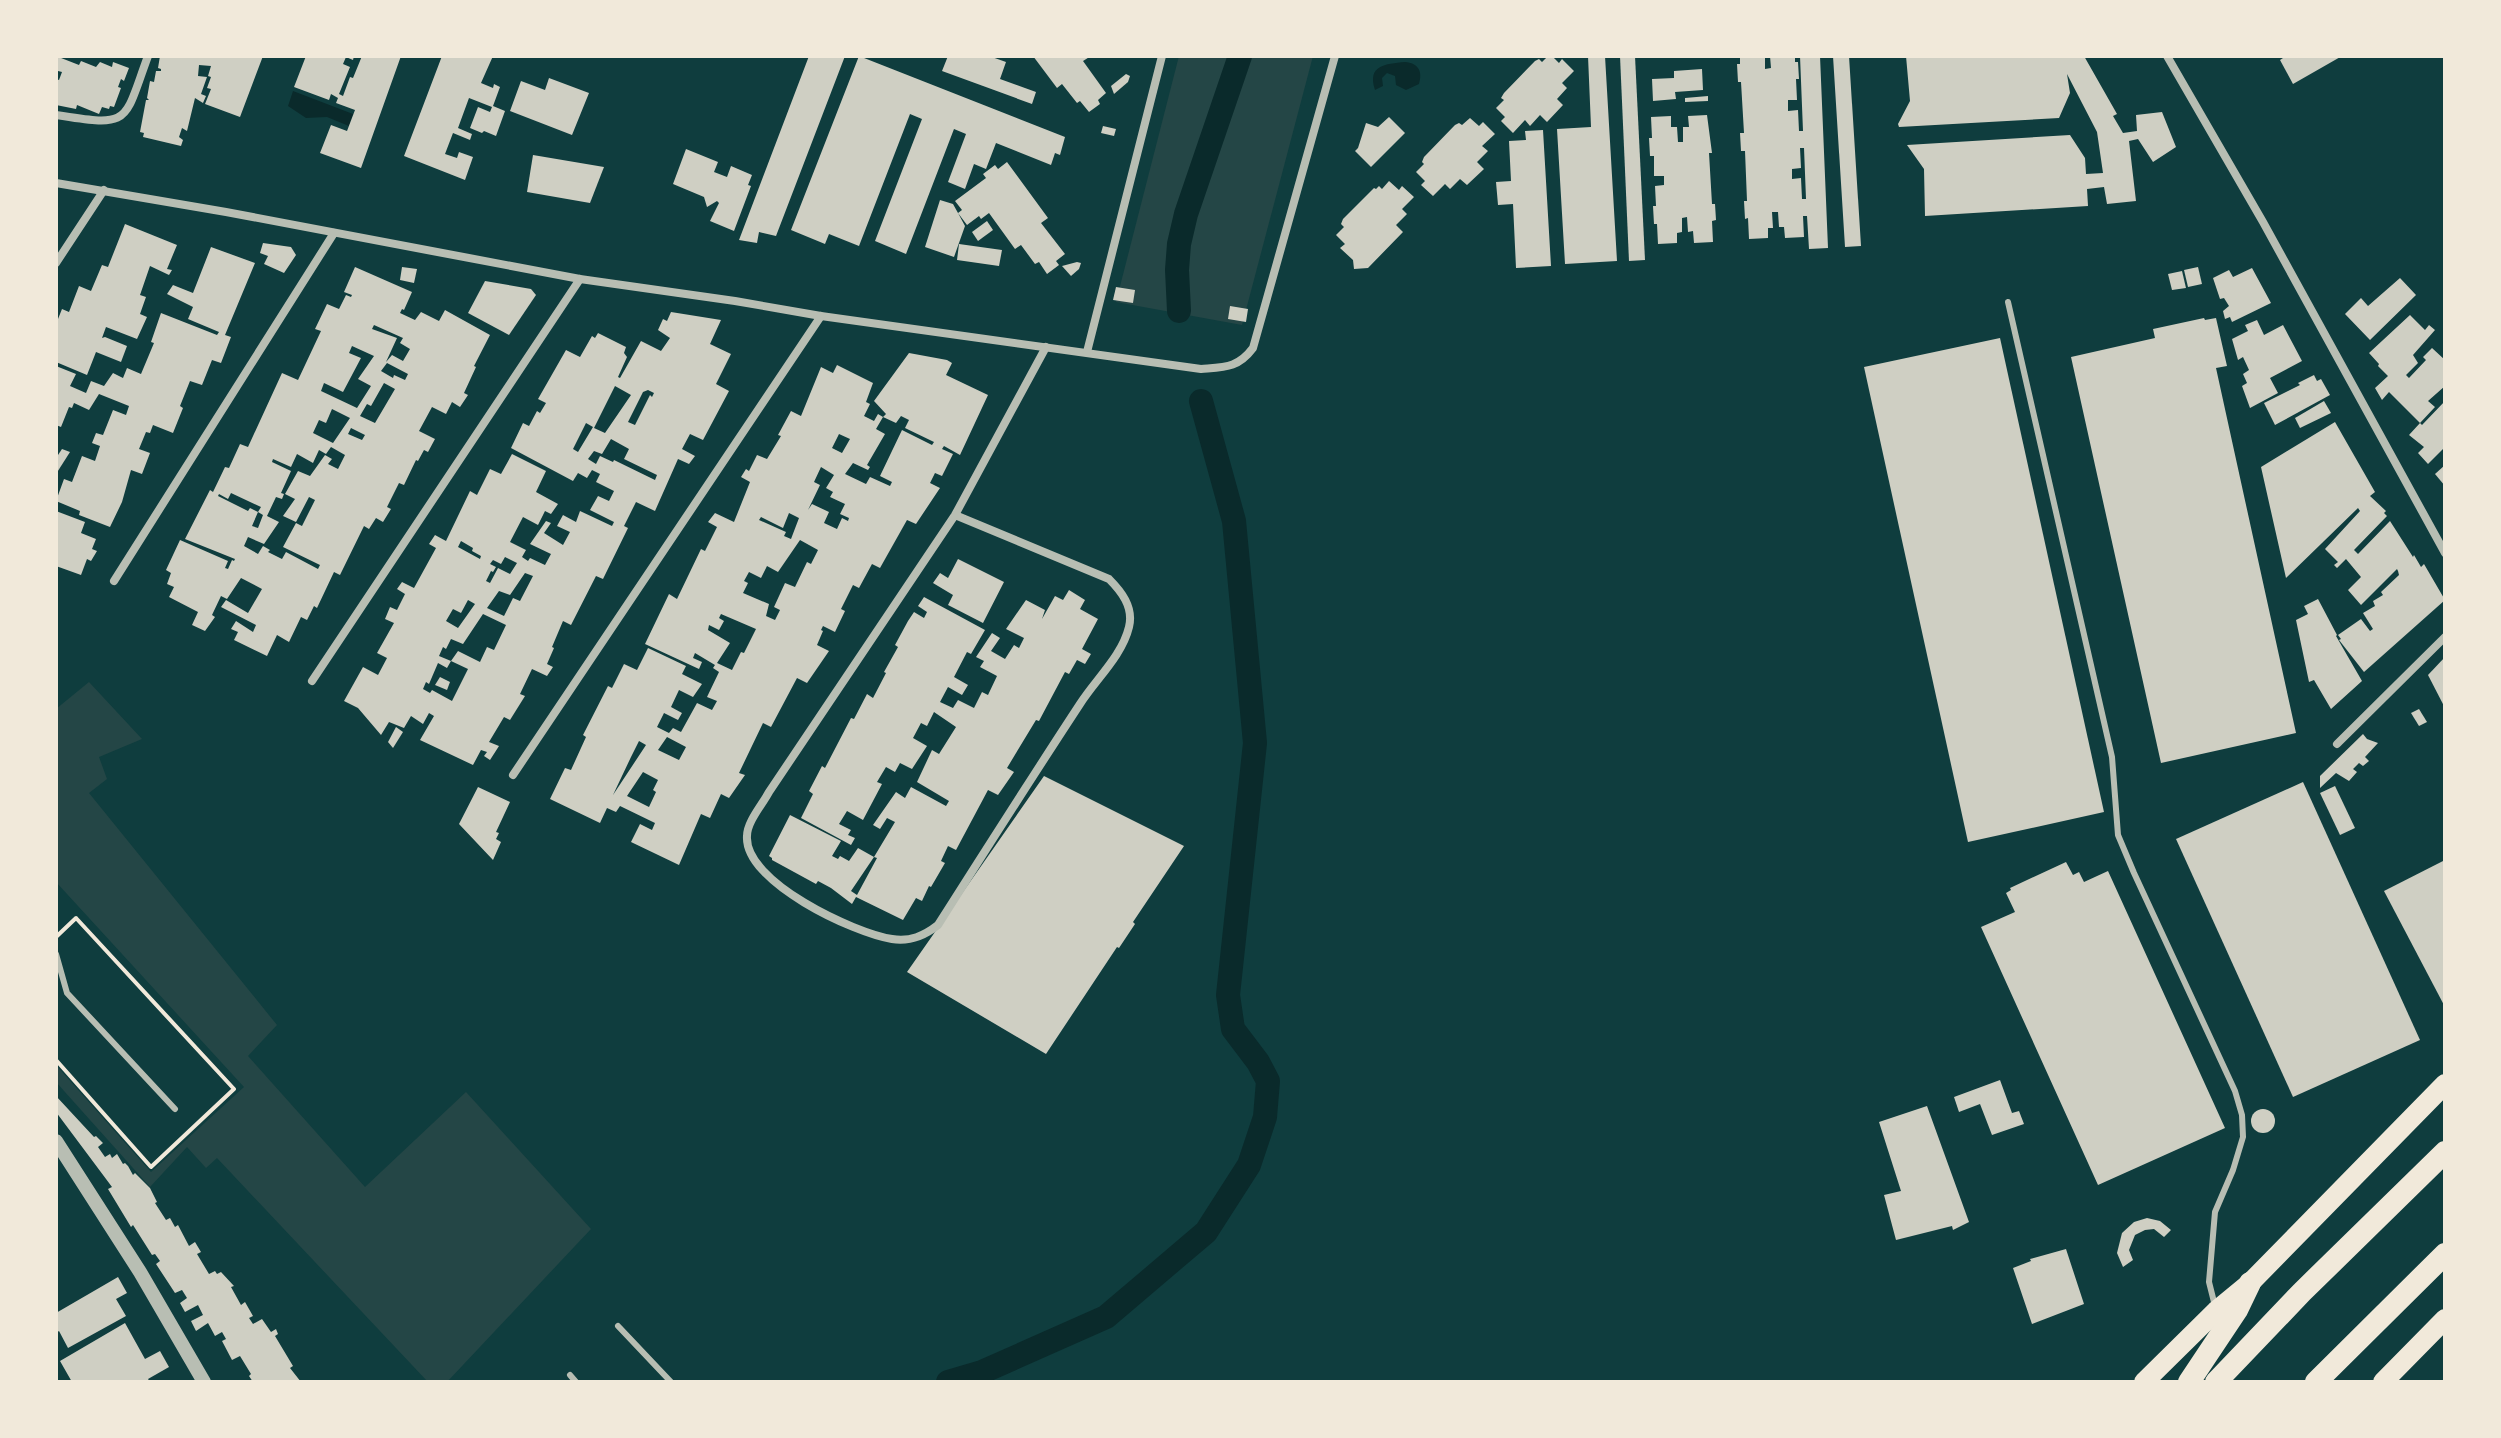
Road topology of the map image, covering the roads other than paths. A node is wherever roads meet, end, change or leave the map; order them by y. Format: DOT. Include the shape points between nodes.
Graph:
graph roads {
  1 [pos="148,56"];
  2 [pos="1162,56"];
  3 [pos="1335,56"];
  4 [pos="2167,56"];
  5 [pos="56,115"];
  6 [pos="56,183"];
  7 [pos="104,190"];
  8 [pos="334,233"];
  9 [pos="56,263"];
  10 [pos="580,279"];
  11 [pos="2008,302"];
  12 [pos="821,316"];
  13 [pos="1046,347"];
  14 [pos="1087,352"];
  15 [pos="955,515"];
  16 [pos="2445,553"];
  17 [pos="114,581"];
  18 [pos="2445,637"];
  19 [pos="312,681"];
  20 [pos="2337,744"];
  21 [pos="513,775"];
  22 [pos="56,954"];
  23 [pos="2445,1084"];
  24 [pos="175,1109"];
  25 [pos="56,1141"];
  26 [pos="2445,1152"];
  27 [pos="2445,1254"];
  28 [pos="2250,1283"];
  29 [pos="2216,1311"];
  30 [pos="2445,1319"];
  31 [pos="618,1326"];
  32 [pos="570,1375"];
  33 [pos="204,1382"];
  34 [pos="576,1382"];
  35 [pos="671,1382"];
  36 [pos="2144,1382"];
  37 [pos="2189,1382"];
  38 [pos="2216,1382"];
  39 [pos="2316,1382"];
  40 [pos="2383,1382"];
  1 -- 5 [label="street" via="128,112 120,119"];
  2 -- 14 [label="street"];
  3 -- 14 [label="street" via="1253,348 1243,361 1201,369"];
  4 -- 16 [label="street"];
  6 -- 7 [label="street"];
  7 -- 8 [label="street"];
  7 -- 9 [label="street"];
  8 -- 10 [label="street"];
  8 -- 17 [label="street"];
  10 -- 12 [label="street"];
  10 -- 19 [label="street"];
  11 -- 29 [label="lane" via="2112,757 2118,835 2242,1115 2243,1137 2215,1212 2209,1282"];
  12 -- 13 [label="street"];
  12 -- 21 [label="street"];
  13 -- 14 [label="street"];
  13 -- 15 [label="street"];
  15 -- 15 [label="street" via="1109,579 1123,593 1130,618 1122,645 938,925 926,935 893,939 850,928 767,876 750,852 746,835 769,792"];
  18 -- 20 [label="street"];
  22 -- 24 [label="lane" via="67,993"];
  23 -- 28 [label="main road"];
  25 -- 33 [label="street"];
  26 -- 38 [label="highway"];
  27 -- 39 [label="highway"];
  28 -- 29 [label="main road"];
  28 -- 37 [label="highway"];
  29 -- 36 [label="main road"];
  30 -- 40 [label="main road"];
  31 -- 35 [label="lane"];
  32 -- 34 [label="lane"];
}
